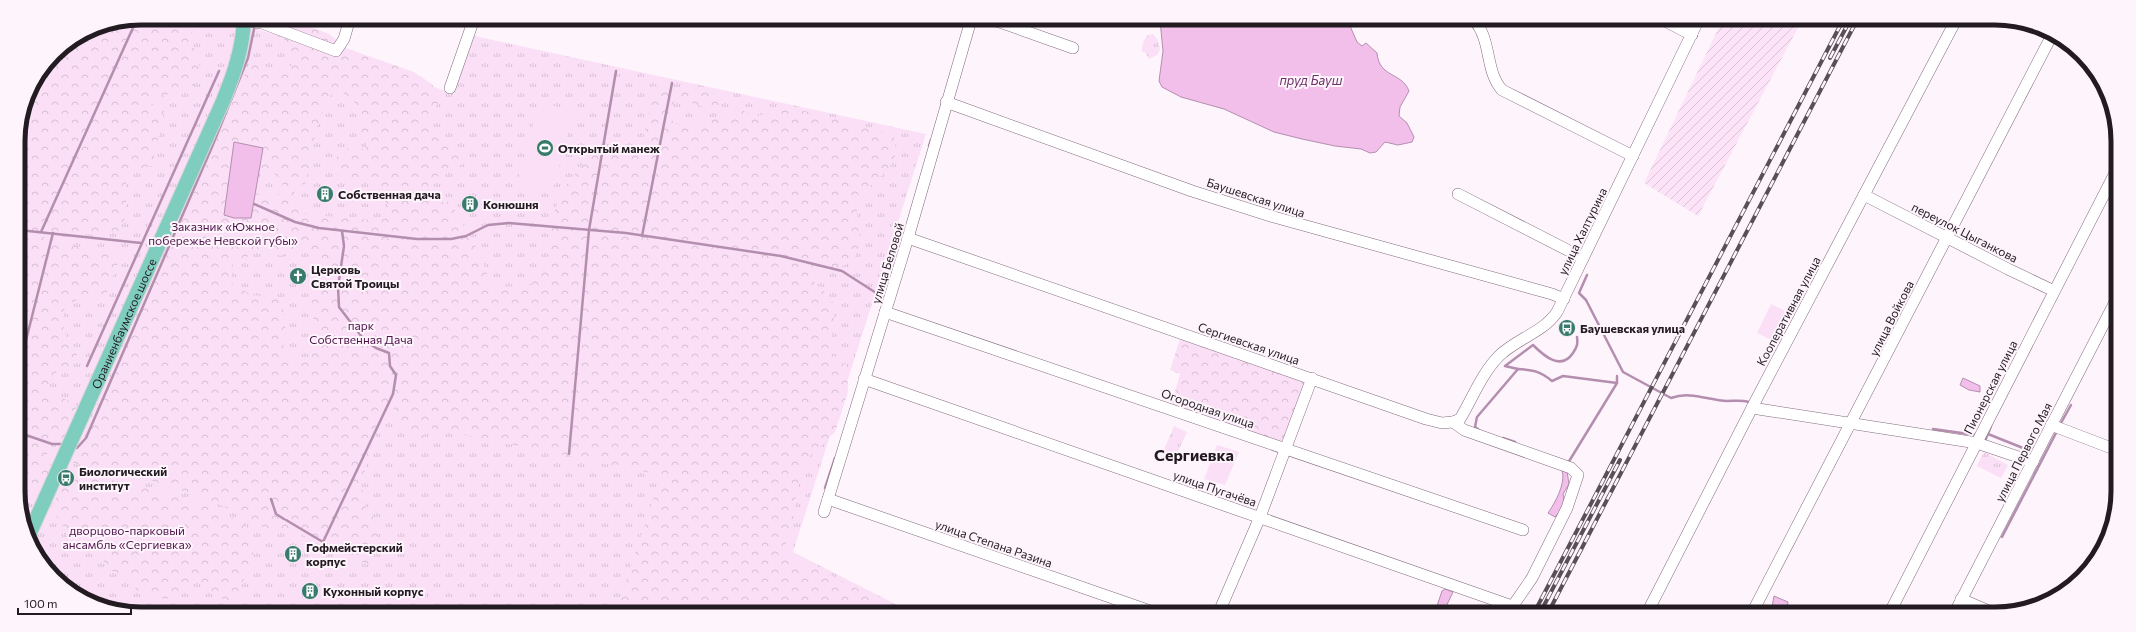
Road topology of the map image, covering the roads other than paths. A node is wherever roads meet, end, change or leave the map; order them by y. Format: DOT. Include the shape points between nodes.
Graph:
graph roads {
  1 [pos="243,25"];
  2 [pos="267,25"];
  3 [pos="348,25"];
  4 [pos="472,25"];
  5 [pos="969,25"];
  6 [pos="1008,25"];
  7 [pos="1477,25"];
  8 [pos="1673,25"];
  9 [pos="1696,25"];
  10 [pos="1953,25"];
  11 [pos="1692,35"];
  12 [pos="2053,41"];
  13 [pos="1073,48"];
  14 [pos="450,88"];
  15 [pos="946,102"];
  16 [pos="1633,156"];
  17 [pos="2111,181"];
  18 [pos="1458,194"];
  19 [pos="1864,195"];
  20 [pos="1947,237"];
  21 [pos="908,238"];
  22 [pos="1583,258"];
  23 [pos="2054,291"];
  24 [pos="1564,299"];
  25 [pos="2111,310"];
  26 [pos="885,312"];
  27 [pos="1312,378"];
  28 [pos="864,379"];
  29 [pos="1752,408"];
  30 [pos="1453,422"];
  31 [pos="1851,422"];
  32 [pos="2051,425"];
  33 [pos="1977,443"];
  34 [pos="1286,448"];
  35 [pos="2111,448"];
  36 [pos="2033,462"];
  37 [pos="828,499"];
  38 [pos="824,512"];
  39 [pos="1260,517"];
  40 [pos="31,529"];
  41 [pos="1522,530"];
  42 [pos="1961,599"];
  43 [pos="1139,607"];
  44 [pos="1221,607"];
  45 [pos="1505,607"];
  46 [pos="1511,607"];
  47 [pos="1650,607"];
  48 [pos="1755,607"];
  49 [pos="1893,607"];
  50 [pos="1957,607"];
  51 [pos="1980,607"];
  1 -- 40 [label="main road, Ораниенбаумское шоссе" via="236,68"];
  2 -- 3 [label="street" via="336,51 344,39"];
  4 -- 14 [label="street"];
  5 -- 15 [label="street, улица Беловой"];
  6 -- 13 [label="street"];
  7 -- 16 [label="street" via="1486,40 1493,76 1502,90"];
  8 -- 11 [label="street"];
  9 -- 11 [label="street, улица Халтурина"];
  10 -- 19 [label="street, Кооперативная улица"];
  11 -- 16 [label="street, улица Халтурина"];
  12 -- 20 [label="street, улица Войкова"];
  15 -- 21 [label="street, улица Беловой"];
  15 -- 24 [label="street, Баушевская улица" via="1261,213"];
  16 -- 22 [label="street, улица Халтурина"];
  17 -- 23 [label="street, Пионерская улица"];
  18 -- 22 [label="street"];
  19 -- 20 [label="street, переулок Цыганкова"];
  19 -- 29 [label="street, Кооперативная улица"];
  20 -- 23 [label="street, переулок Цыганкова"];
  20 -- 31 [label="street, улица Войкова"];
  21 -- 26 [label="street, улица Беловой"];
  21 -- 27 [label="street, Сергиевская улица"];
  22 -- 24 [label="street, улица Халтурина"];
  23 -- 33 [label="street, Пионерская улица"];
  24 -- 30 [label="street, улица Халтурина" via="1552,320 1499,357 1460,419"];
  25 -- 32 [label="street, улица Первого Мая"];
  26 -- 28 [label="street, улица Беловой"];
  26 -- 34 [label="street, Огородная улица"];
  27 -- 30 [label="street, Сергиевская улица" via="1426,419 1442,423"];
  27 -- 34 [label="street"];
  28 -- 37 [label="street, улица Беловой"];
  28 -- 39 [label="street, улица Пугачёва"];
  29 -- 31 [label="street"];
  29 -- 47 [label="street, Кооперативная улица"];
  30 -- 46 [label="street, Сергиевская улица" via="1464,430 1571,468 1578,475 1566,508 1532,578"];
  31 -- 33 [label="street" via="1858,426"];
  31 -- 48 [label="street, улица Войкова"];
  32 -- 35 [label="street"];
  32 -- 36 [label="street, улица Первого Мая"];
  33 -- 36 [label="street"];
  33 -- 49 [label="street, Пионерская улица"];
  34 -- 39 [label="street"];
  34 -- 41 [label="street, Огородная улица"];
  36 -- 42 [label="street, улица Первого Мая"];
  37 -- 38 [label="street, улица Беловой"];
  37 -- 43 [label="street, улица Степана Разина"];
  39 -- 44 [label="street"];
  39 -- 45 [label="street, улица Пугачёва"];
  42 -- 50 [label="street, улица Первого Мая"];
  42 -- 51 [label="street"];
}
